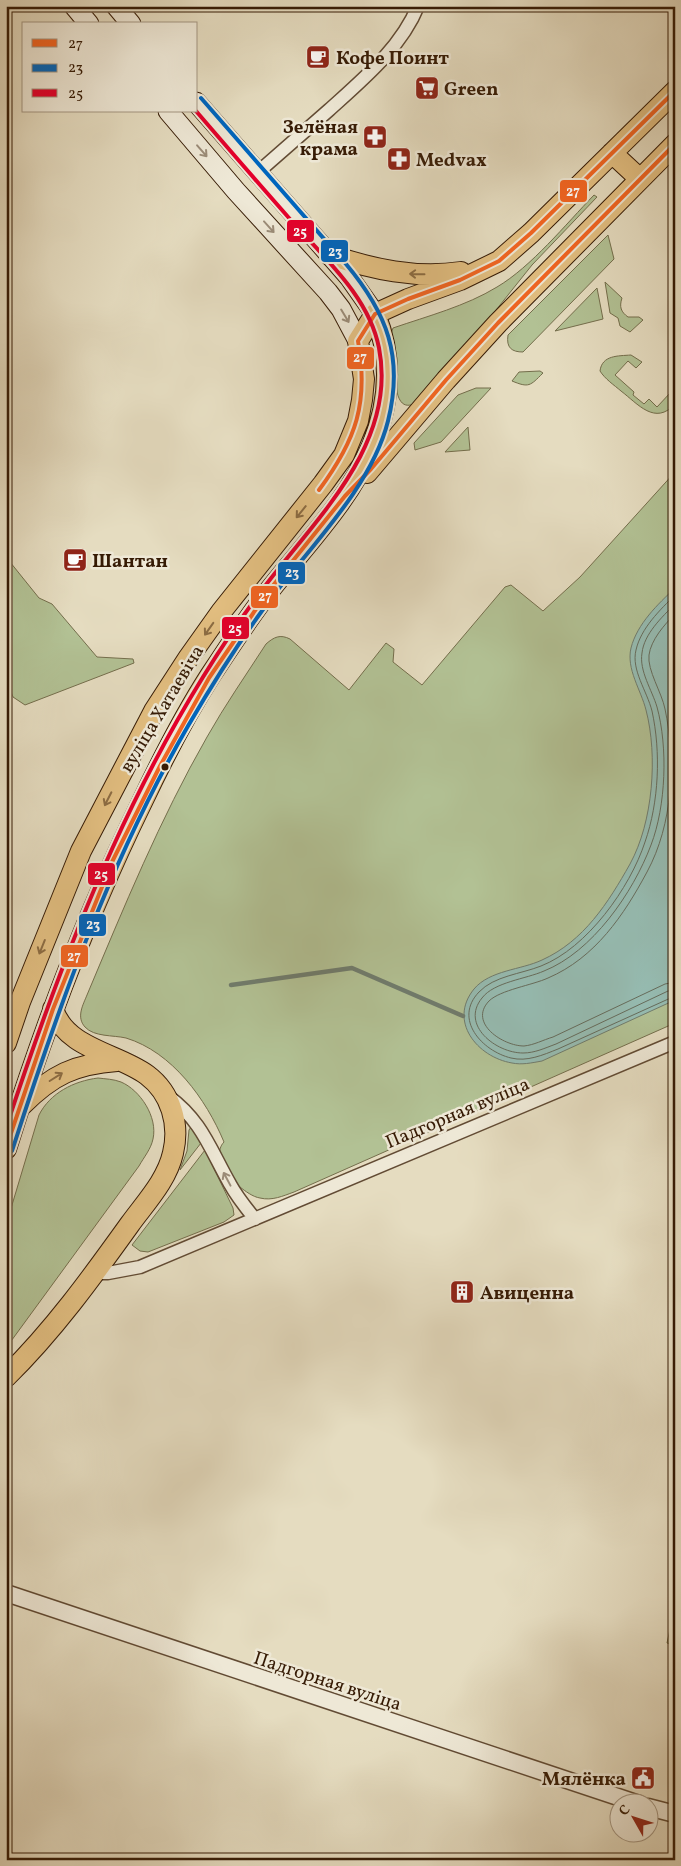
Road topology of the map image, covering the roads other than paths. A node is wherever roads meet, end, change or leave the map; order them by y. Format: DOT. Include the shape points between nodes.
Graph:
graph roads {
  1 [pos="74,6"];
  2 [pos="116,6"];
  3 [pos="418,6"];
  4 [pos="88,22"];
  5 [pos="129,22"];
  6 [pos="675,91"];
  7 [pos="198,104"];
  8 [pos="169,112"];
  9 [pos="675,144"];
  10 [pos="612,153"];
  11 [pos="257,173"];
  12 [pos="640,179"];
  13 [pos="236,191"];
  14 [pos="330,255"];
  15 [pos="483,269"];
  16 [pos="375,314"];
  17 [pos="358,341"];
  18 [pos="345,496"];
  19 [pos="13,1006"];
  20 [pos="53,1009"];
  21 [pos="675,1042"];
  22 [pos="6,1043"];
  23 [pos="123,1060"];
  24 [pos="164,1093"];
  25 [pos="19,1108"];
  26 [pos="6,1149"];
  27 [pos="255,1219"];
  28 [pos="95,1273"];
  29 [pos="6,1377"];
  30 [pos="6,1593"];
  31 [pos="608,1794"];
  32 [pos="658,1810"];
  33 [pos="675,1814"];
  1 -- 4 [label="main road"];
  2 -- 5 [label="main road"];
  3 -- 11 [label="street" via="403,34 358,84"];
  6 -- 10 [label="main road"];
  7 -- 11 [label="main road"];
  8 -- 13 [label="main road, one-way"];
  9 -- 12 [label="main road"];
  10 -- 12 [label="main road"];
  10 -- 15 [label="main road" via="532,233 499,261"];
  11 -- 13 [label="main road"];
  11 -- 14 [label="main road"];
  12 -- 18 [label="main road" via="498,322"];
  13 -- 17 [label="main road, one-way" via="328,292"];
  15 -- 14 [label="main road, one-way" via="447,274 408,274 363,266"];
  14 -- 16 [label="main road"];
  15 -- 16 [label="main road"];
  16 -- 17 [label="main road"];
  16 -- 18 [label="main road, вуліца Хатаевіча" via="388,360 385,407 372,447"];
  17 -- 19 [label="main road, вуліца Хатаевіча, one-way" via="364,378 362,400 358,421 344,455 221,612 154,711 81,851"];
  18 -- 20 [label="main road, вуліца Хатаевіча" via="267,593 209,678 112,862"];
  19 -- 22 [label="main road, вуліца Хатаевіча"];
  20 -- 23 [label="main road" via="59,1022 75,1037 98,1051"];
  20 -- 25 [label="main road, вуліца Хатаевіча"];
  21 -- 27 [label="street, Падгорная вуліца"];
  23 -- 24 [label="main road" via="147,1075"];
  25 -- 23 [label="main road, one-way" via="42,1086 66,1071"];
  27 -- 24 [label="street, one-way" via="237,1197 197,1123"];
  24 -- 28 [label="main road" via="175,1130 169,1165 157,1188"];
  25 -- 26 [label="main road, вуліца Хатаевіча"];
  27 -- 28 [label="street, Падгорная вуліца" via="140,1267"];
  28 -- 29 [label="main road"];
  30 -- 31 [label="street, Падгорная вуліца"];
  32 -- 33 [label="street"];
}
